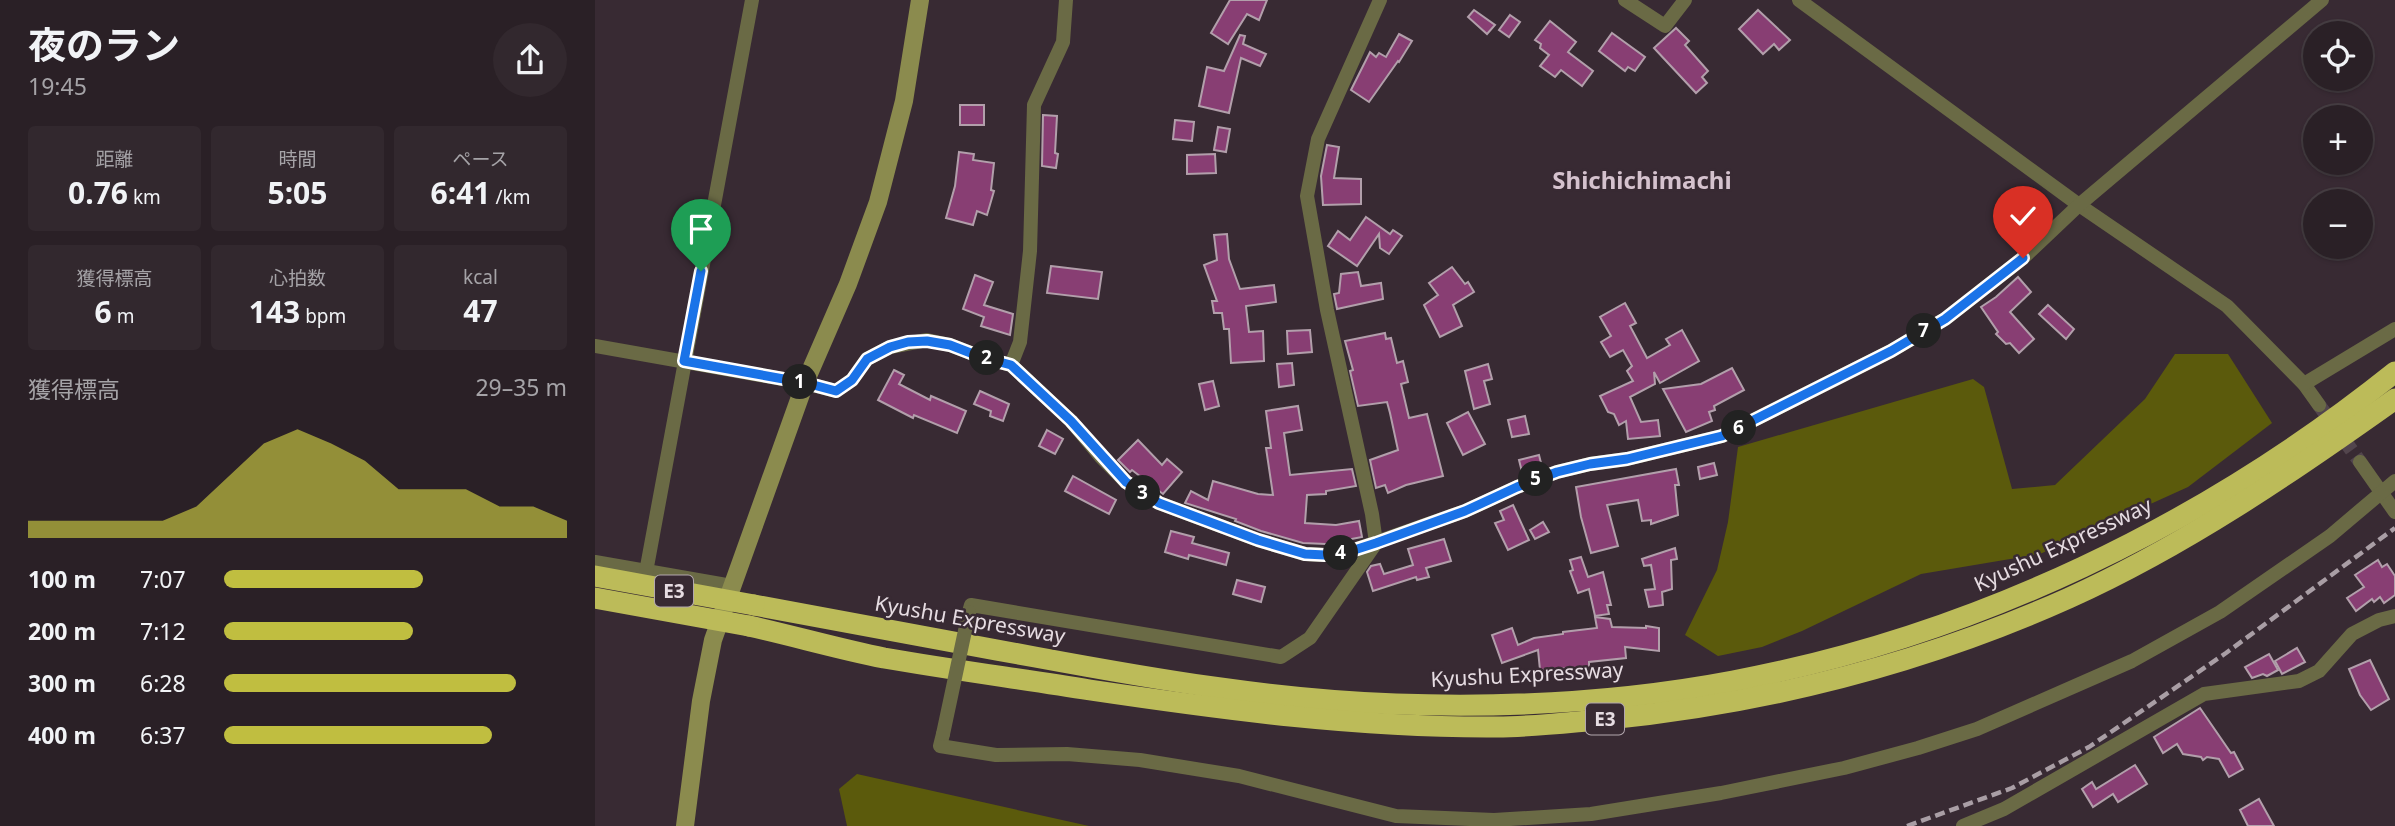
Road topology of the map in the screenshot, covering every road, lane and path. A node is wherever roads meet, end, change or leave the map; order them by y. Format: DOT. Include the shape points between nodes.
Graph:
graph roads {
  1 [pos="752,0"];
  2 [pos="920,0"];
  3 [pos="1066,0"];
  4 [pos="1380,0"];
  5 [pos="1625,0"];
  6 [pos="1685,0"];
  7 [pos="1799,0"];
  8 [pos="2322,0"];
  9 [pos="2080,205"];
  10 [pos="2395,329"];
  11 [pos="595,346"];
  12 [pos="684,361"];
  13 [pos="1011,365"];
  14 [pos="2393,373"];
  15 [pos="806,383"];
  16 [pos="2304,384"];
  17 [pos="2395,399"];
  18 [pos="2319,405"];
  19 [pos="2360,462"];
  20 [pos="2395,481"];
  21 [pos="2381,491"];
  22 [pos="2395,512"];
  23 [pos="1376,543"];
  24 [pos="595,562"];
  25 [pos="646,572"];
  26 [pos="595,576"];
  27 [pos="733,586"];
  28 [pos="595,598"];
  29 [pos="751,615"];
  30 [pos="2395,615"];
  31 [pos="685,826"];
  32 [pos="1963,826"];
  1 -- 12 [label="street"];
  2 -- 15 [label="main road" via="904,101 878,202"];
  3 -- 13 [label="street" via="1063,42 1034,105 1030,251 1020,342"];
  4 -- 23 [label="street" via="1318,139 1307,197"];
  5 -- 6 [label="street" via="1665,26"];
  7 -- 9 [label="street"];
  8 -- 9 [label="street"];
  9 -- 16 [label="street" via="2227,306"];
  9 -- 23 [label="street" via="2023,258 1945,319 1881,357 1722,436 1557,472"];
  10 -- 16 [label="street"];
  11 -- 12 [label="street"];
  12 -- 15 [label="street"];
  12 -- 25 [label="street"];
  13 -- 15 [label="street" via="927,341 890,347 867,359 852,380 836,391"];
  13 -- 23 [label="street" via="1071,421 1126,482 1159,503 1305,554 1348,552"];
  14 -- 29 [label="highway, Kyushu Expressway / E3" via="2283,454 2213,497 2140,539 1977,613 1828,660 1646,694 1497,705 1393,704 1273,694"];
  15 -- 27 [label="main road"];
  16 -- 18 [label="street"];
  17 -- 29 [label="highway, Kyushu Expressway / E3" via="2225,516 2069,598 1986,632 1821,684 1652,715 1500,727 1273,716 882,657"];
  19 -- 21 [label="street"];
  20 -- 21 [label="street"];
  21 -- 22 [label="street"];
  21 -- 23 [label="street, bridge" via="2330,536 2220,612 2132,661 1977,729 1918,748 1721,793 1591,814 1494,820 1396,816 1240,776 1140,760 996,755 940,746 971,605 1281,657 1310,638"];
  24 -- 25 [label="street"];
  25 -- 27 [label="street"];
  26 -- 29 [label="highway, Kyushu Expressway / E3, bridge"];
  27 -- 31 [label="main road" via="711,652 701,701"];
  28 -- 29 [label="highway, Kyushu Expressway / E3, bridge"];
  30 -- 32 [label="street" via="2353,634 2319,671 2299,681 2204,694 2004,809"];
}
